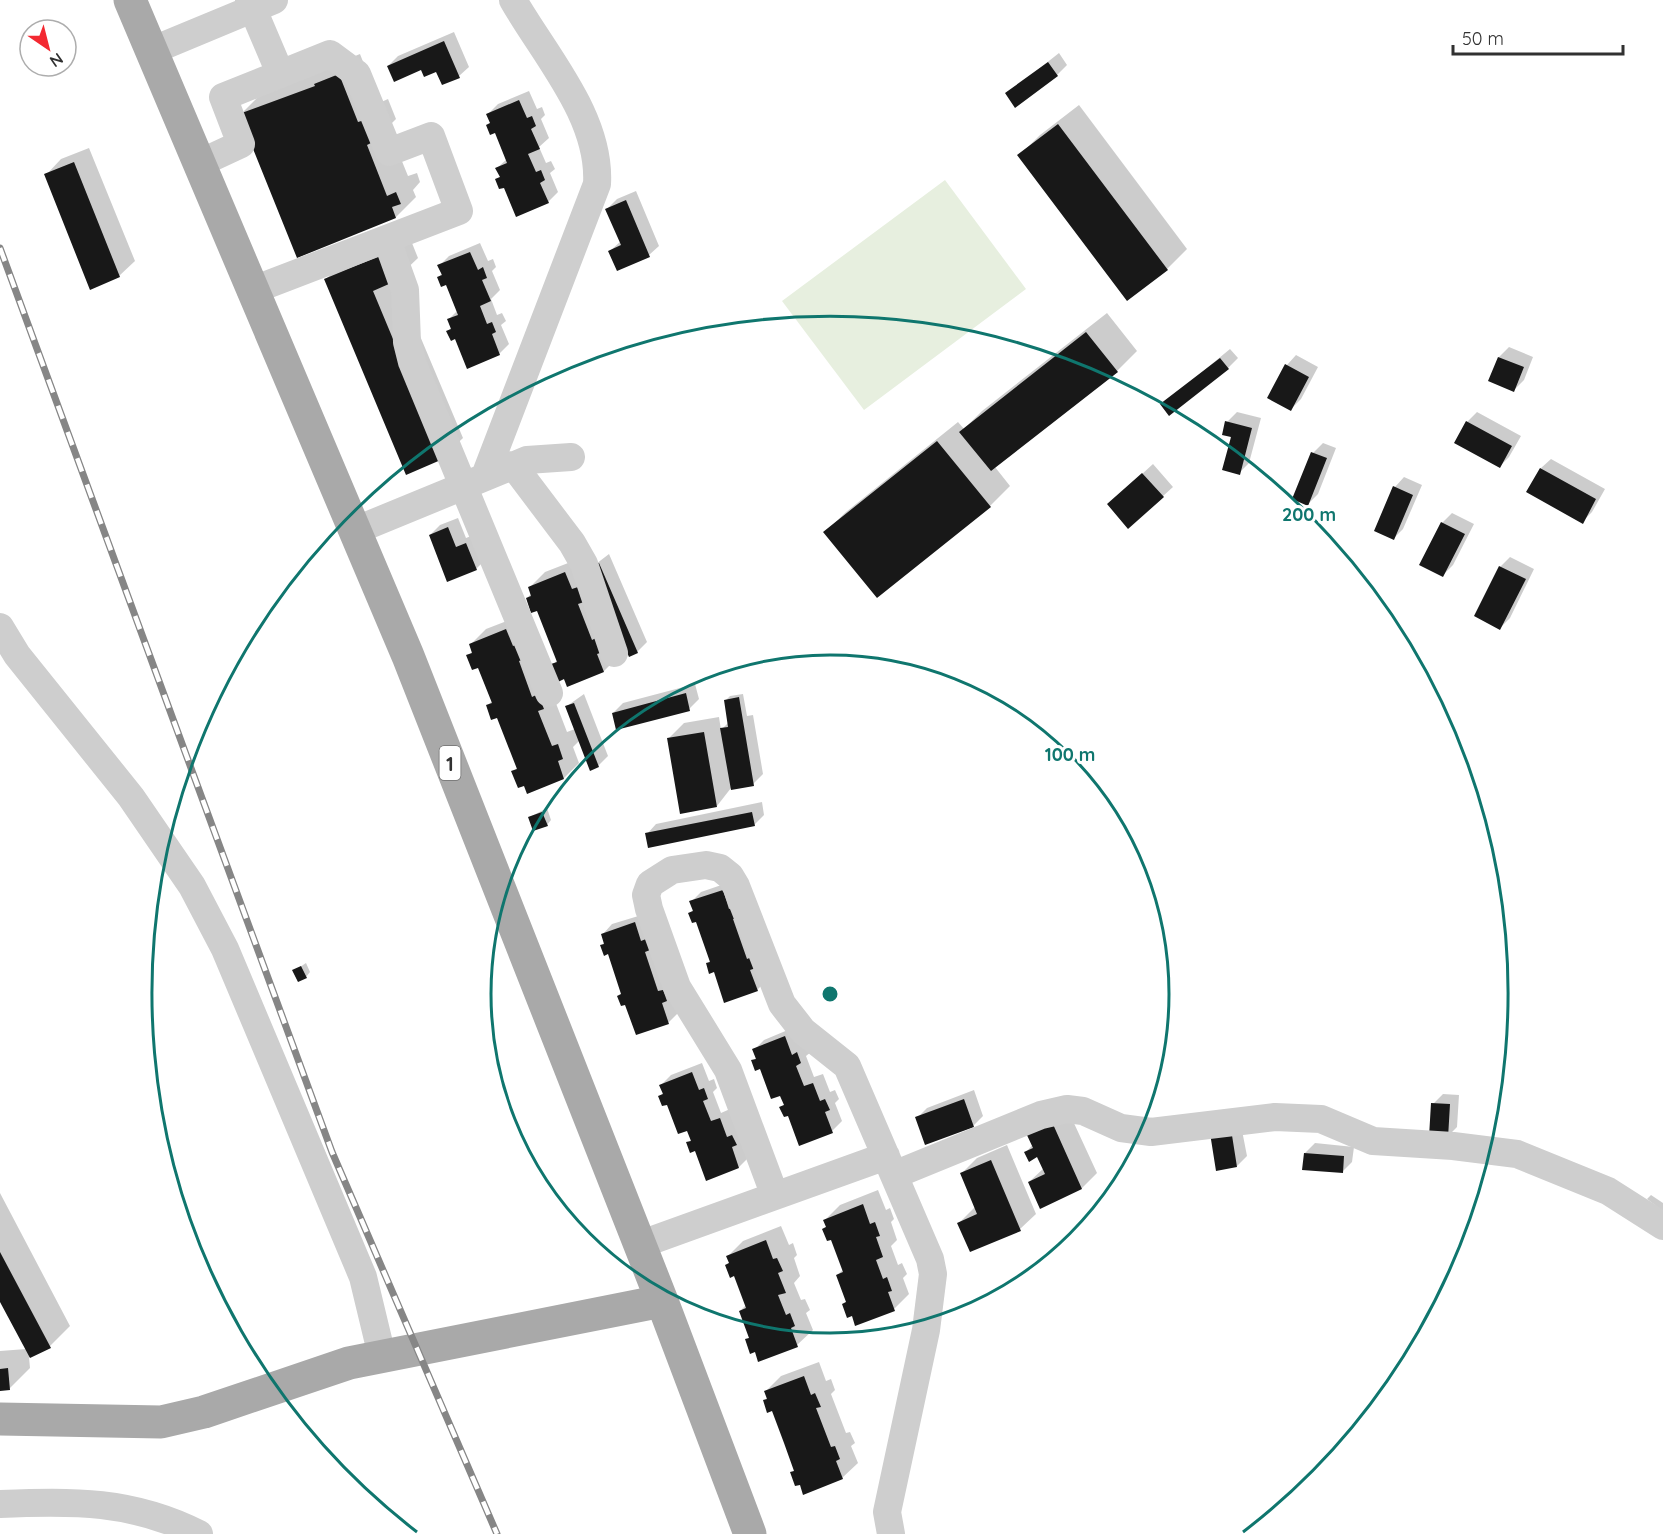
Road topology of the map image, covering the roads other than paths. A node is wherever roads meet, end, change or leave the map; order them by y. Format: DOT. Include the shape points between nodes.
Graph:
graph roads {
  1 [pos="130,0"];
  2 [pos="513,0"];
  3 [pos="259,3"];
  4 [pos="151,51"];
  5 [pos="280,73"];
  6 [pos="198,164"];
  7 [pos="387,240"];
  8 [pos="251,291"];
  9 [pos="571,457"];
  10 [pos="513,465"];
  11 [pos="473,481"];
  12 [pos="354,531"];
  13 [pos="0,627"];
  14 [pos="614,653"];
  15 [pos="549,693"];
  16 [pos="890,1165"];
  17 [pos="775,1196"];
  18 [pos="1663,1226"];
  19 [pos="639,1245"];
  20 [pos="662,1301"];
  21 [pos="382,1356"];
  22 [pos="0,1419"];
  23 [pos="0,1504"];
  24 [pos="156,1524"];
  25 [pos="199,1534"];
  26 [pos="750,1534"];
  27 [pos="891,1534"];
  1 -- 4 [label="main road, 1"];
  2 -- 11 [label="street" via="576,102 596,149 597,184"];
  3 -- 4 [label="street"];
  3 -- 5 [label="street"];
  4 -- 6 [label="main road, 1"];
  5 -- 6 [label="street" via="223,98 241,144"];
  5 -- 7 [label="street" via="330,54 357,75 389,152 431,136 459,211"];
  6 -- 8 [label="main road, 1"];
  7 -- 8 [label="street"];
  7 -- 11 [label="street" via="405,290 412,363"];
  8 -- 12 [label="main road, 1"];
  9 -- 10 [label="street" via="527,460"];
  10 -- 11 [label="street"];
  10 -- 14 [label="street" via="584,564"];
  11 -- 12 [label="street"];
  11 -- 15 [label="street"];
  12 -- 19 [label="main road, 1" via="408,656"];
  13 -- 21 [label="street" via="17,655 131,797 197,897 229,960 363,1277"];
  16 -- 17 [label="street"];
  16 -- 17 [label="street" via="847,1066 803,1031 782,1004 730,876 720,868 706,865 672,870 650,884 646,895 649,909 677,987 728,1070"];
  16 -- 18 [label="street" via="1067,1109 1083,1111 1121,1128 1151,1132 1275,1117 1321,1119 1373,1141 1516,1154 1608,1191"];
  16 -- 27 [label="street" via="933,1274 926,1330 887,1512"];
  17 -- 19 [label="street"];
  19 -- 20 [label="main road, 1"];
  20 -- 21 [label="main road"];
  20 -- 26 [label="main road, 1"];
  21 -- 22 [label="main road" via="161,1422"];
  23 -- 24 [label="street" via="73,1501 123,1506"];
  24 -- 25 [label="street" via="172,1520"];
}
